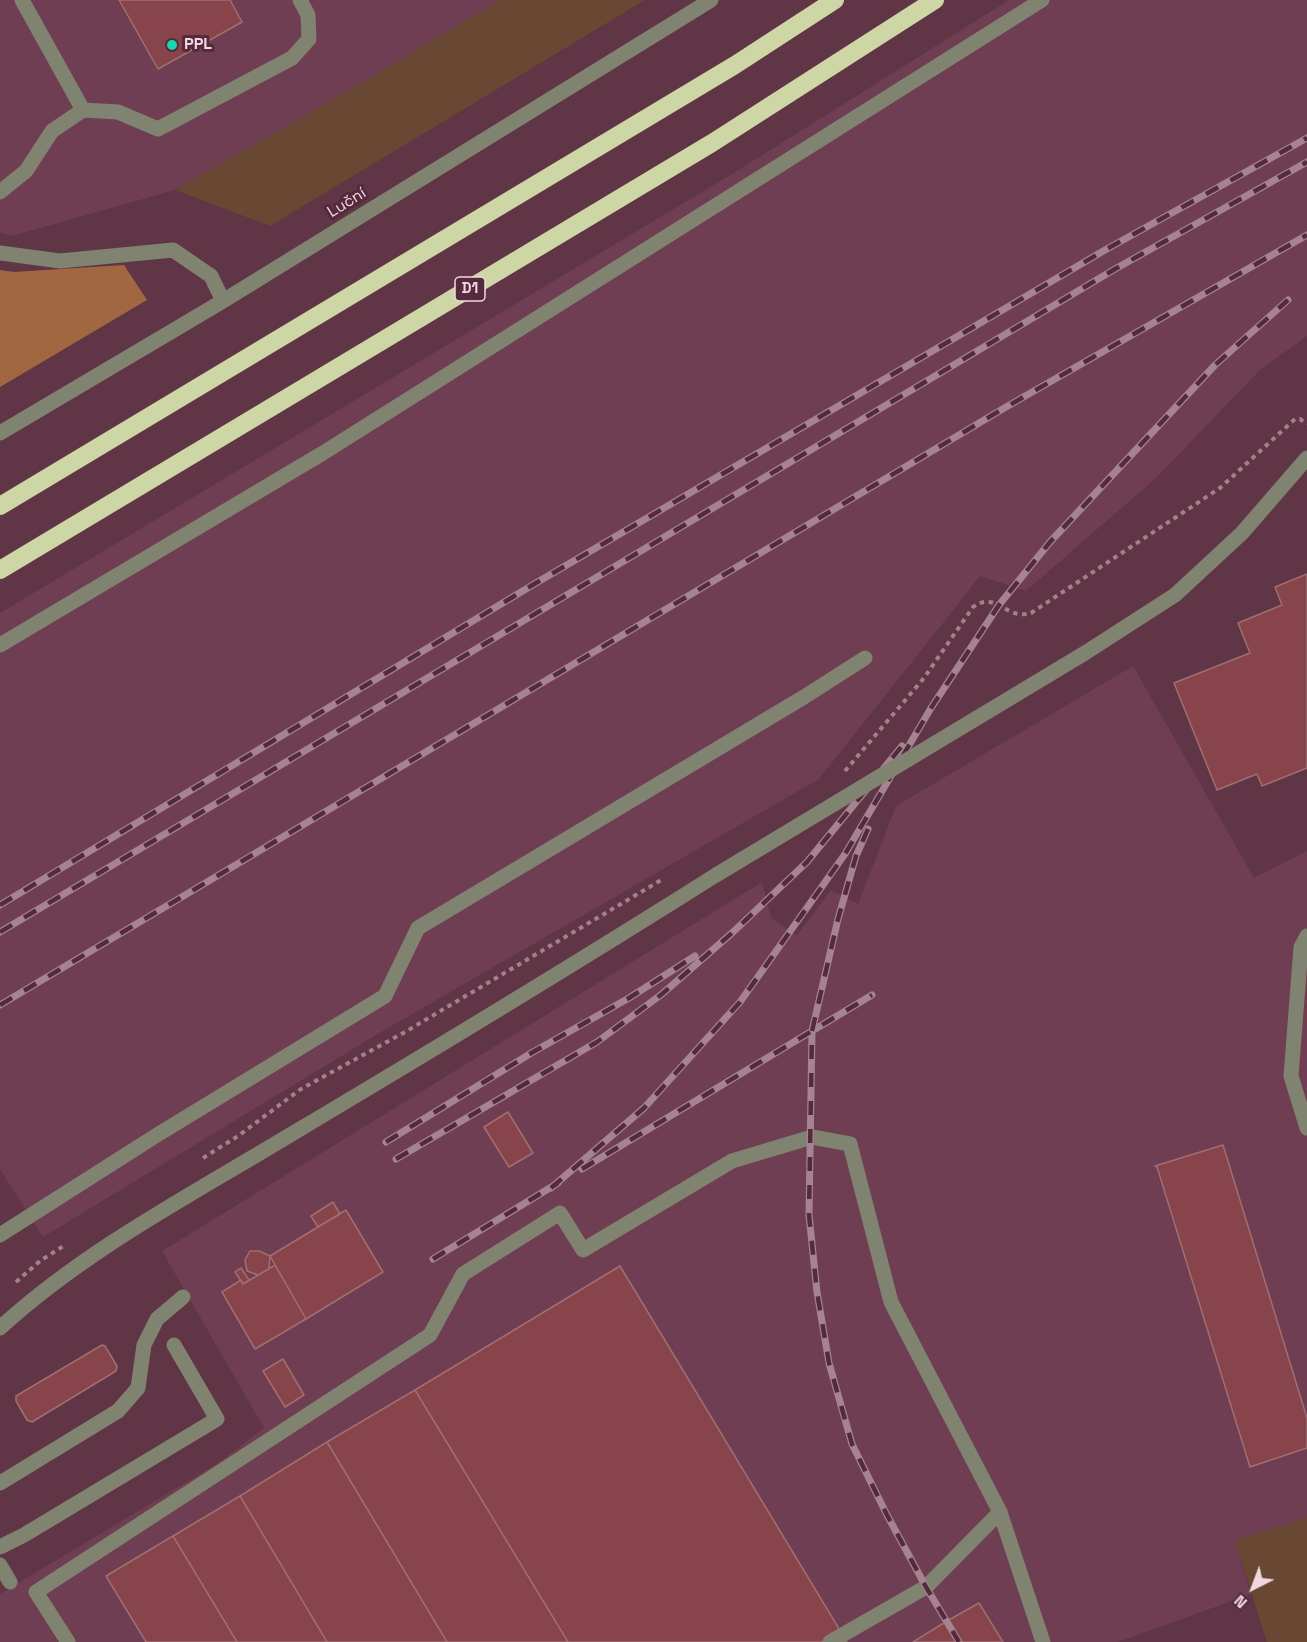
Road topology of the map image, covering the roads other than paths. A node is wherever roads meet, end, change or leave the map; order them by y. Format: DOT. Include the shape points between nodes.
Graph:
graph roads {
  1 [pos="22,0"];
  2 [pos="300,0"];
  3 [pos="711,0"];
  4 [pos="835,0"];
  5 [pos="935,0"];
  6 [pos="1042,0"];
  7 [pos="83,110"];
  8 [pos="0,192"];
  9 [pos="0,254"];
  10 [pos="223,301"];
  11 [pos="0,433"];
  12 [pos="1307,458"];
  13 [pos="0,506"];
  14 [pos="0,570"];
  15 [pos="0,645"];
  16 [pos="865,658"];
  17 [pos="1307,936"];
  18 [pos="1307,1128"];
  19 [pos="0,1235"];
  20 [pos="183,1297"];
  21 [pos="0,1329"];
  22 [pos="174,1345"];
  23 [pos="0,1483"];
  24 [pos="1000,1512"];
  25 [pos="0,1547"];
  26 [pos="0,1565"];
  27 [pos="10,1582"];
  28 [pos="68,1642"];
  29 [pos="830,1642"];
  30 [pos="1042,1642"];
  1 -- 7 [label="street"];
  2 -- 7 [label="street" via="308,15 309,39 292,58 158,129 118,112"];
  3 -- 10 [label="street, Luční"];
  4 -- 13 [label="highway" via="735,65"];
  5 -- 14 [label="highway, D1" via="712,143"];
  6 -- 15 [label="street" via="323,453"];
  7 -- 8 [label="street" via="52,131 26,171"];
  9 -- 10 [label="street" via="60,261 173,250 211,276"];
  10 -- 11 [label="street, Luční"];
  12 -- 21 [label="street, bridge" via="1242,533 1175,596 119,1238 30,1301"];
  16 -- 19 [label="street" via="418,928 385,996"];
  17 -- 18 [label="street" via="1301,947 1291,1076"];
  20 -- 23 [label="street" via="157,1318 144,1345 138,1388 118,1411"];
  22 -- 25 [label="street" via="218,1419"];
  24 -- 28 [label="street" via="891,1302 850,1144 812,1137 732,1161 583,1250 560,1213 463,1274 430,1335 36,1592"];
  24 -- 29 [label="street" via="926,1587"];
  24 -- 30 [label="street"];
  26 -- 27 [label="street"];
}
